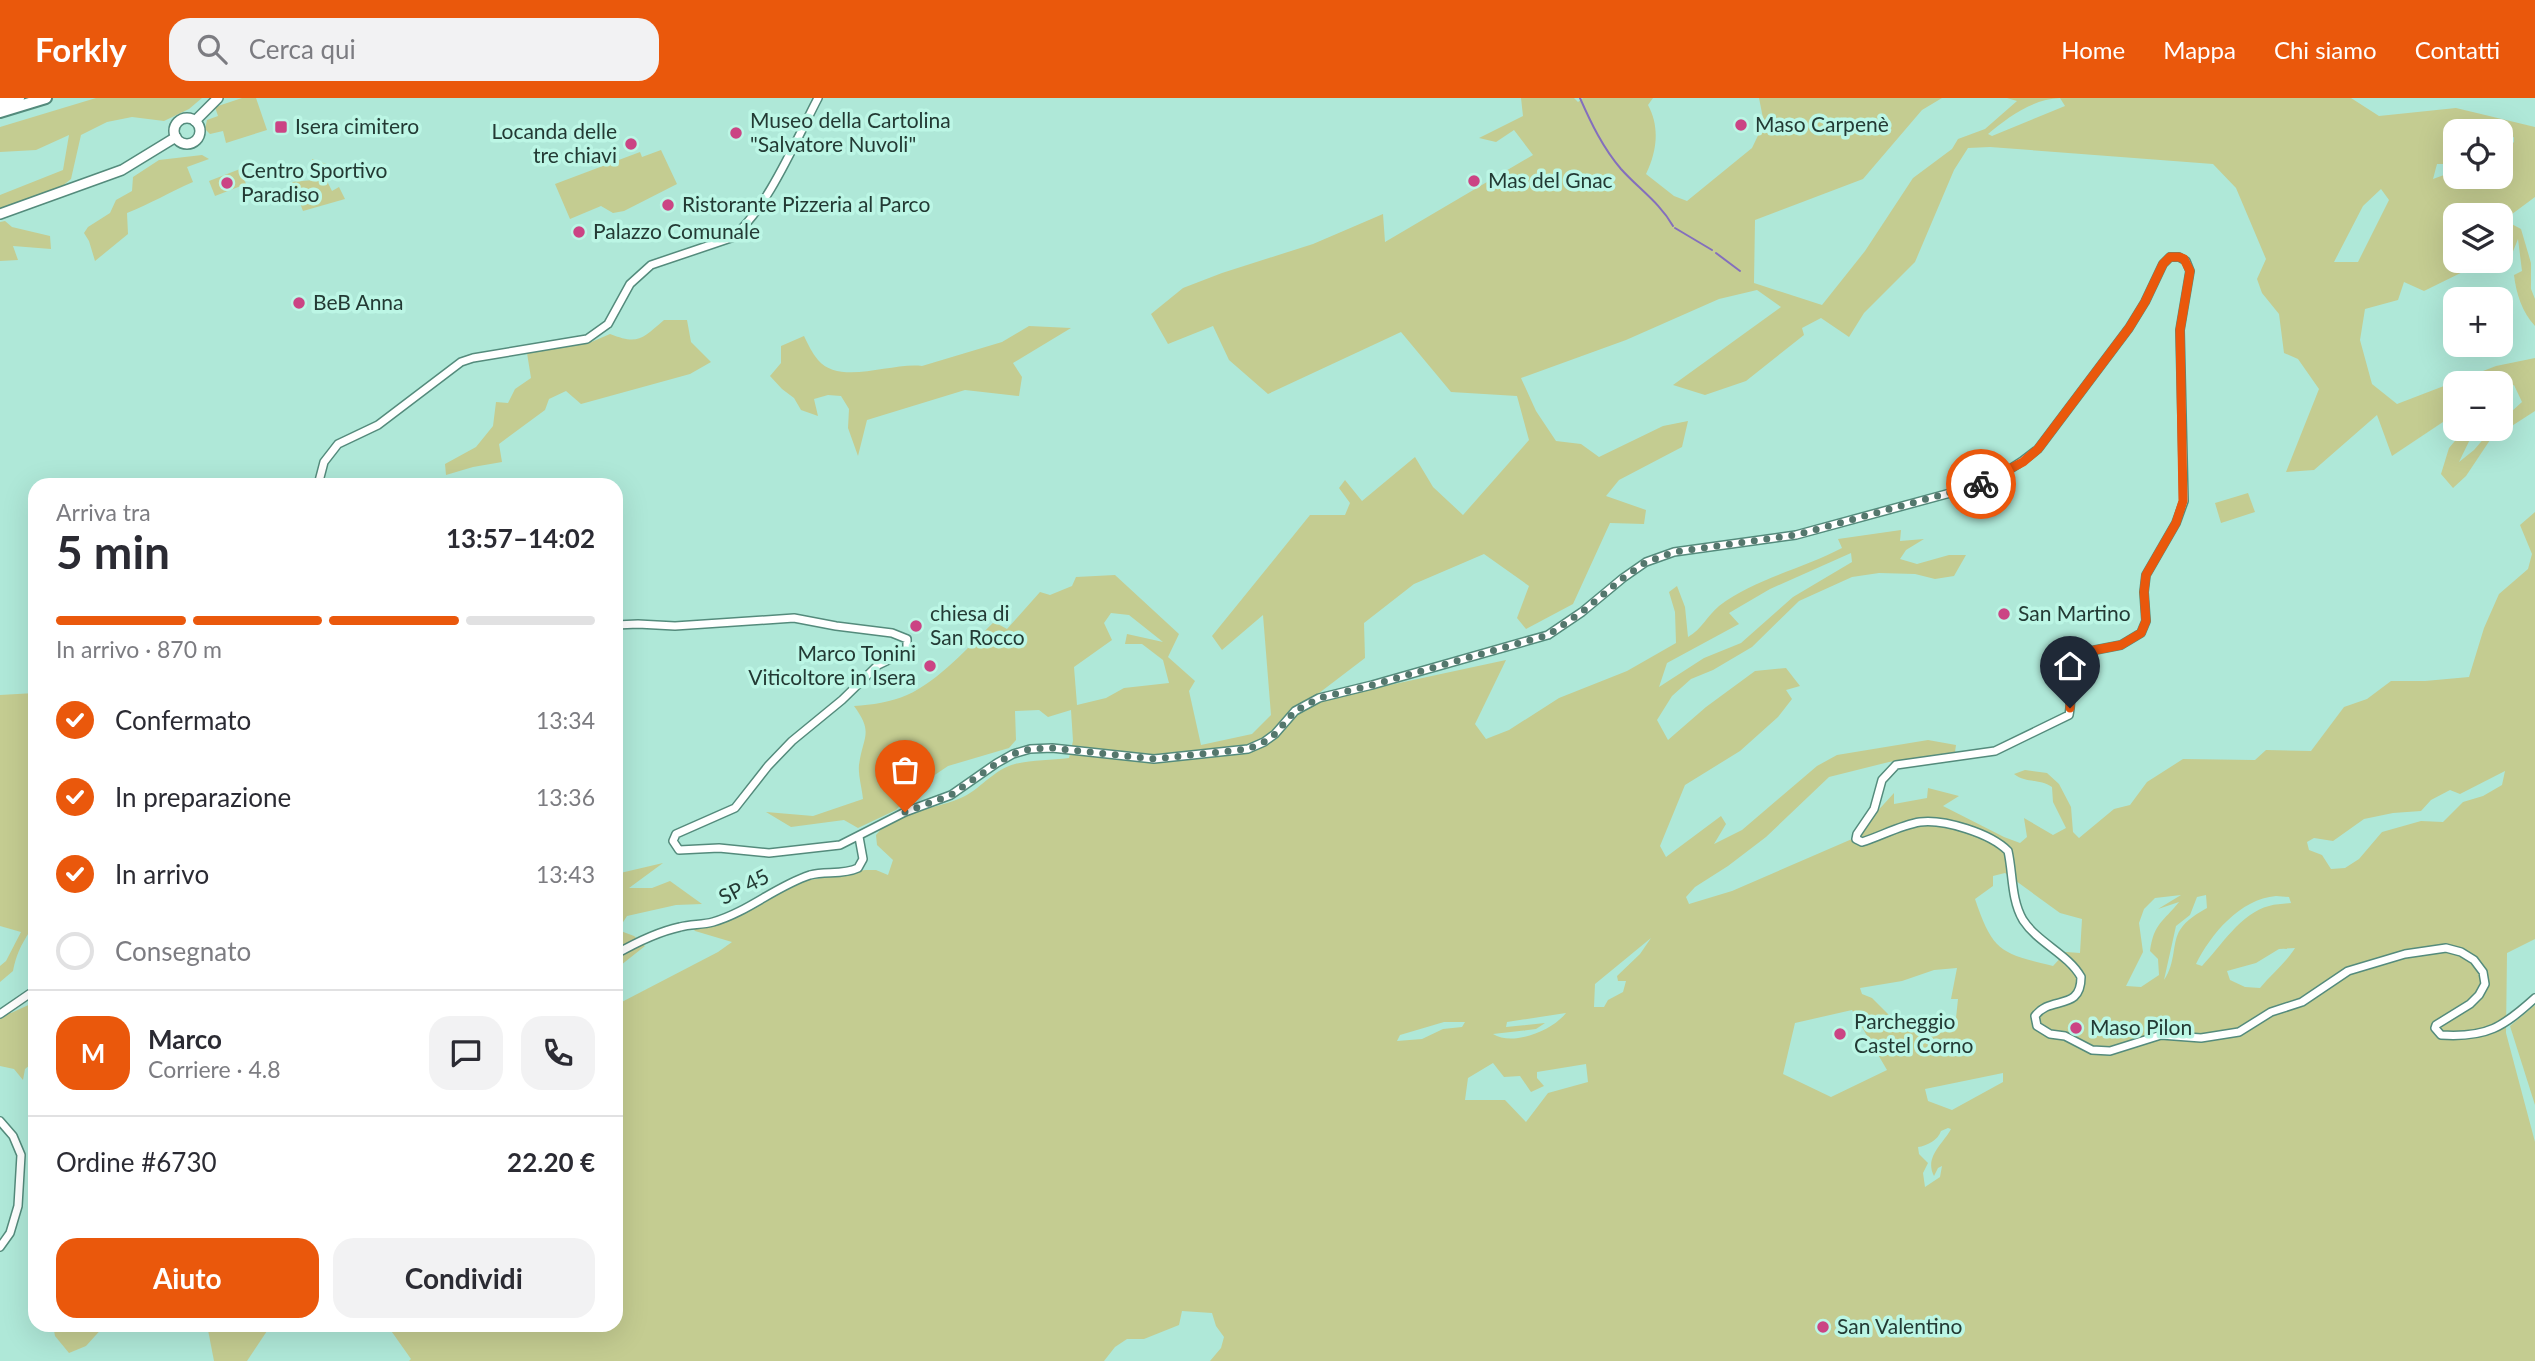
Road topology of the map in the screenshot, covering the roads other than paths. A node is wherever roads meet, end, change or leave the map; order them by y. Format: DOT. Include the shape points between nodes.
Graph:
graph roads {
  1 [pos="19,98"];
  2 [pos="46,98"];
  3 [pos="218,98"];
  4 [pos="818,98"];
  5 [pos="0,103"];
  6 [pos="0,112"];
  7 [pos="195,121"];
  8 [pos="176,137"];
  9 [pos="0,214"];
  10 [pos="320,478"];
  11 [pos="623,625"];
  12 [pos="859,837"];
  13 [pos="623,950"];
  14 [pos="28,995"];
  15 [pos="2535,998"];
  16 [pos="0,1014"];
  17 [pos="0,1121"];
  18 [pos="0,1247"];
  1 -- 5 [label="highway"];
  2 -- 6 [label="highway"];
  3 -- 7 [label="main road"];
  4 -- 10 [label="street" via="757,212 732,238 651,265 630,284 608,324 587,339 461,362 379,425 338,444 324,462"];
  7 -- 8 [label="main road" via="181,119 175,127"];
  7 -- 8 [label="main road" via="200,127 196,140 185,143"];
  8 -- 9 [label="main road" via="122,170"];
  11 -- 12 [label="street" via="794,618 907,639 903,652 878,665 778,755 735,808 679,832 673,842 684,850 769,853 840,845"];
  12 -- 13 [label="street, SP 45" via="863,859 858,868 814,874 713,922 654,934"];
  12 -- 15 [label="street" via="905,812 951,795 997,763 1030,749 1154,759 1248,749 1264,742 1295,711 1319,698 1548,635 1646,562 1674,552 1796,535 1997,478 2038,449 2129,328 2163,264 2170,257 2179,257 2190,271 2180,330 2183,501 2176,523 2146,575 2146,621 2141,633 2121,645 2081,656 2070,685 2069,715 1995,751 1896,765 1882,780 1874,809 1856,837 1862,842 1907,825 1932,822 1973,831 2001,844 2008,851 2022,918 2081,977 2076,997 2045,1007 2035,1020 2050,1034 2092,1050 2110,1051 2161,1035 2201,1038 2239,1032 2271,1012 2302,1002 2348,971 2404,954 2446,948 2474,960 2485,984 2470,1004 2436,1025 2441,1035 2482,1034 2498,1028"];
  14 -- 16 [label="street"];
  17 -- 18 [label="street" via="21,1154 18,1206 10,1233"];
}
